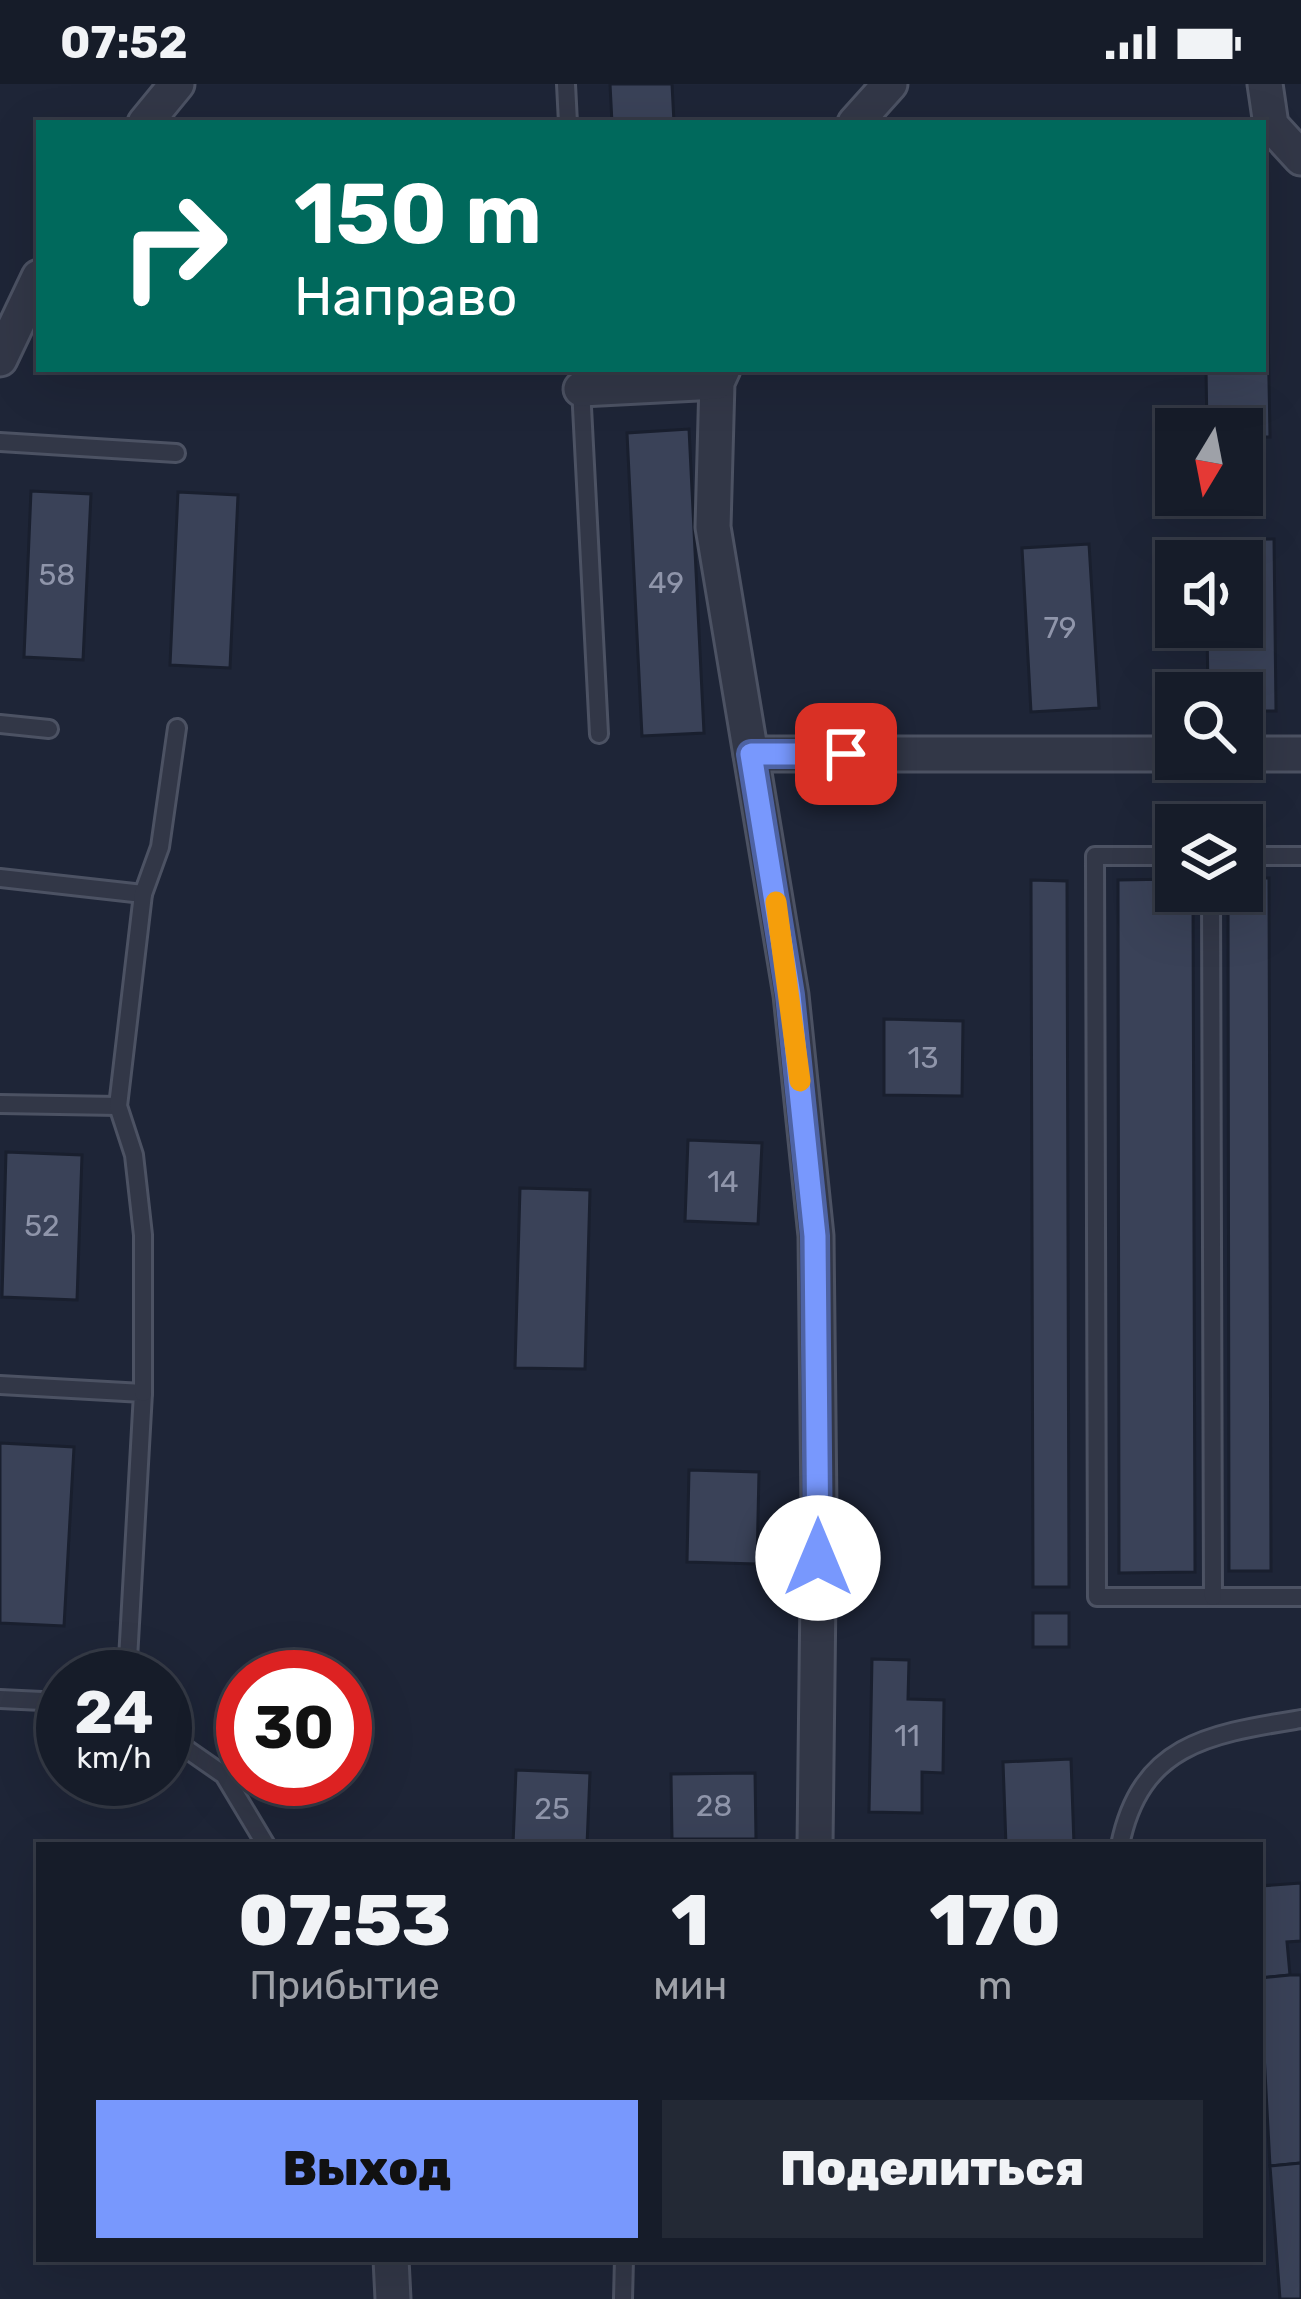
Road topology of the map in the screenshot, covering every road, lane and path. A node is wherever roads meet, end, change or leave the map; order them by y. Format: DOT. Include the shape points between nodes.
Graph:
graph roads {
  1 [pos="177,84"];
  2 [pos="566,84"];
  3 [pos="890,84"];
  4 [pos="1265,84"];
  5 [pos="147,120"];
  6 [pos="568,120"];
  7 [pos="858,120"];
  8 [pos="1301,158"];
  9 [pos="36,283"];
  10 [pos="0,359"];
  11 [pos="720,376"];
  12 [pos="581,379"];
  13 [pos="0,442"];
  14 [pos="176,453"];
  15 [pos="0,724"];
  16 [pos="177,728"];
  17 [pos="49,729"];
  18 [pos="599,734"];
  19 [pos="751,754"];
  20 [pos="1155,754"];
  21 [pos="1263,754"];
  22 [pos="1301,754"];
  23 [pos="1155,856"];
  24 [pos="1263,856"];
  25 [pos="1301,856"];
  26 [pos="0,878"];
  27 [pos="142,894"];
  28 [pos="1211,912"];
  29 [pos="0,1104"];
  30 [pos="118,1106"];
  31 [pos="0,1385"];
  32 [pos="143,1393"];
  33 [pos="1213,1597"];
  34 [pos="1301,1597"];
  35 [pos="129,1650"];
  36 [pos="0,1699"];
  37 [pos="36,1701"];
  38 [pos="1301,1719"];
  39 [pos="192,1752"];
  40 [pos="264,1842"];
  41 [pos="815,1842"];
  42 [pos="1121,1842"];
  43 [pos="392,2262"];
  44 [pos="624,2262"];
  45 [pos="393,2299"];
  46 [pos="623,2299"];
  1 -- 5 [label="street"];
  2 -- 6 [label="lane"];
  3 -- 7 [label="street"];
  4 -- 8 [label="street" via="1271,125"];
  9 -- 10 [label="street"];
  11 -- 12 [label="street"];
  11 -- 19 [label="street" via="713,527"];
  12 -- 18 [label="lane"];
  13 -- 14 [label="lane"];
  15 -- 17 [label="lane"];
  16 -- 27 [label="lane" via="160,847"];
  19 -- 20 [label="street"];
  19 -- 41 [label="street" via="790,995 815,1236"];
  21 -- 22 [label="street"];
  23 -- 33 [label="lane" via="1095,856 1096,1597"];
  24 -- 25 [label="lane"];
  26 -- 27 [label="lane"];
  27 -- 30 [label="lane"];
  28 -- 33 [label="lane"];
  29 -- 30 [label="lane"];
  30 -- 32 [label="lane" via="134,1155 143,1235"];
  31 -- 32 [label="lane"];
  32 -- 35 [label="lane"];
  33 -- 34 [label="lane"];
  36 -- 37 [label="lane"];
  38 -- 42 [label="lane" via="1234,1730 1160,1764 1142,1780"];
  39 -- 40 [label="lane" via="224,1775"];
  43 -- 45 [label="street"];
  44 -- 46 [label="lane"];
}
